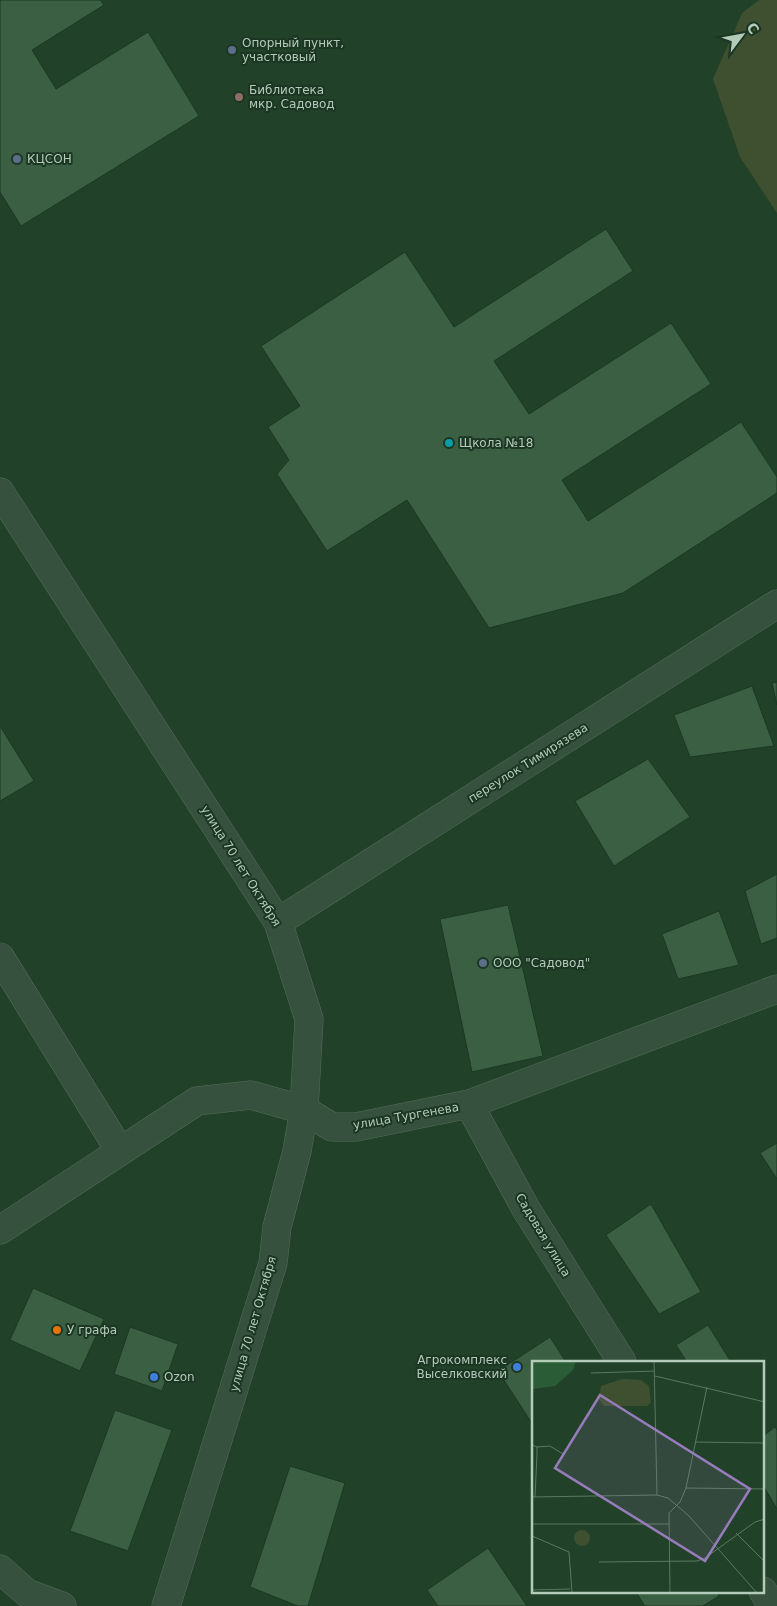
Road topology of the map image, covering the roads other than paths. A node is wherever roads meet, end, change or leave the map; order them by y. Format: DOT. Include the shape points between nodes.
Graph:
graph roads {
  1 [pos="0,492"];
  2 [pos="777,604"];
  3 [pos="278,922"];
  4 [pos="0,956"];
  5 [pos="777,989"];
  6 [pos="469,1104"];
  7 [pos="304,1110"];
  8 [pos="120,1151"];
  9 [pos="0,1230"];
  10 [pos="621,1361"];
  11 [pos="0,1569"];
  12 [pos="764,1593"];
  13 [pos="62,1606"];
  14 [pos="166,1606"];
  15 [pos="772,1606"];
  1 -- 3 [label="street, улица 70 лет Октября"];
  2 -- 3 [label="street, переулок Тимирязева"];
  3 -- 7 [label="street, улица 70 лет Октября" via="309,1019"];
  4 -- 8 [label="street"];
  5 -- 6 [label="street, улица Тургенева"];
  6 -- 7 [label="street, улица Тургенева" via="356,1127 332,1127"];
  6 -- 10 [label="street, Садовая улица" via="526,1209"];
  7 -- 8 [label="street, улица Тургенева" via="251,1094 197,1101"];
  7 -- 14 [label="street, улица 70 лет Октября" via="298,1152 277,1227 272,1263"];
  8 -- 9 [label="street, улица Тургенева"];
  11 -- 13 [label="street" via="27,1593"];
  12 -- 15 [label="street"];
}
